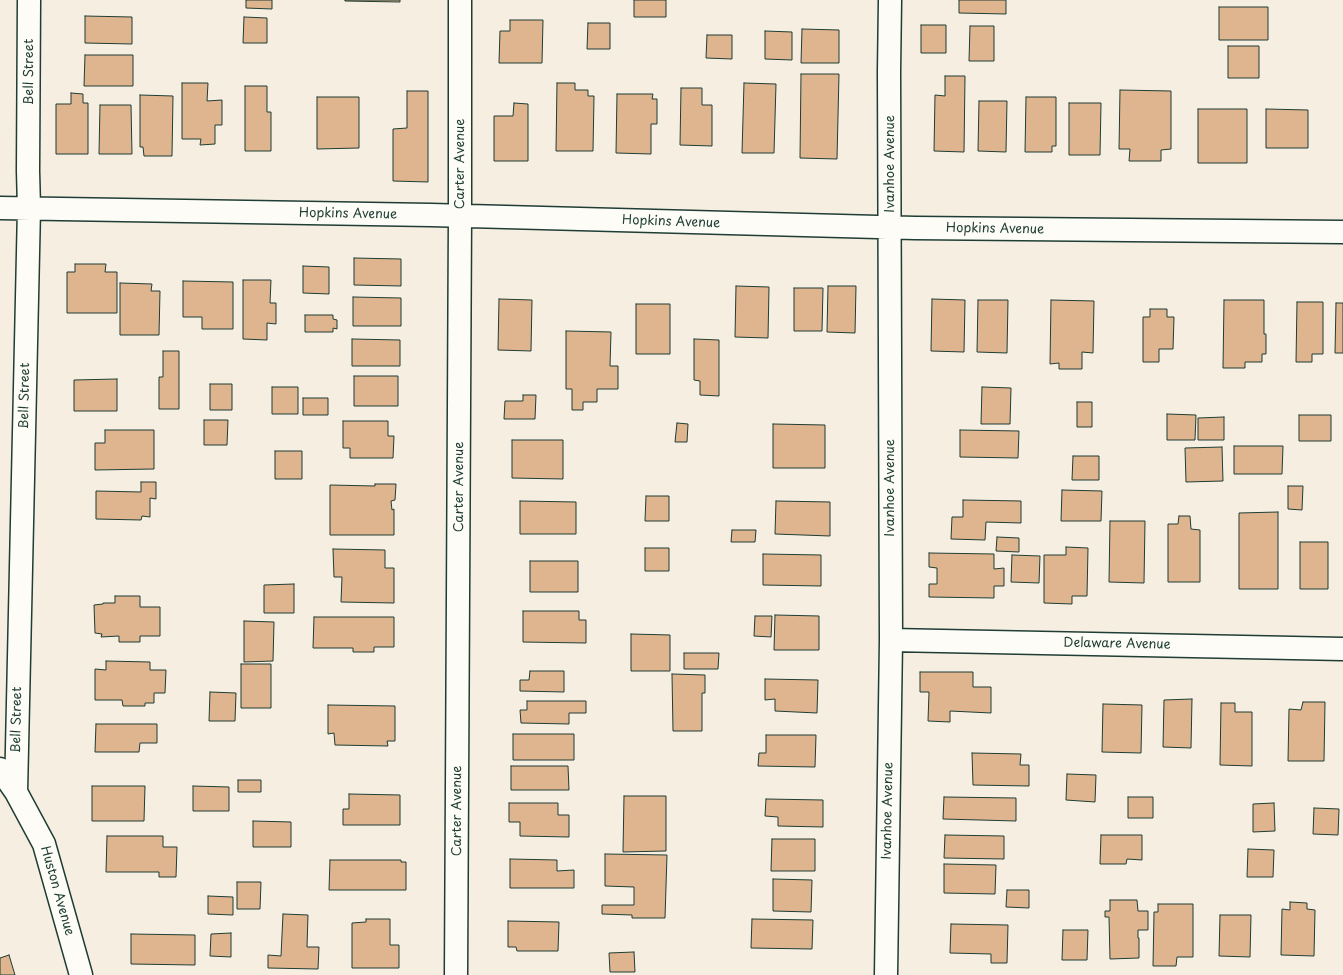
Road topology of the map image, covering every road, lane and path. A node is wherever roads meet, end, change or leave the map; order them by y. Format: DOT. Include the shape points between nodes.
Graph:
graph roads {
  1 [pos="29,0"];
  2 [pos="460,0"];
  3 [pos="890,0"];
  4 [pos="0,208"];
  5 [pos="29,208"];
  6 [pos="460,216"];
  7 [pos="890,228"];
  8 [pos="1343,232"];
  9 [pos="891,640"];
  10 [pos="1343,649"];
  11 [pos="0,769"];
  12 [pos="16,792"];
  13 [pos="81,975"];
  14 [pos="456,975"];
  15 [pos="886,975"];
  1 -- 5 [label="street, Bell Street"];
  2 -- 6 [label="street, Carter Avenue"];
  3 -- 7 [label="street, Ivanhoe Avenue"];
  4 -- 5 [label="street, Hopkins Avenue"];
  5 -- 6 [label="street, Hopkins Avenue"];
  5 -- 12 [label="street, Bell Street"];
  6 -- 7 [label="street, Hopkins Avenue"];
  6 -- 14 [label="street, Carter Avenue"];
  7 -- 8 [label="street, Hopkins Avenue"];
  7 -- 9 [label="street, Ivanhoe Avenue"];
  9 -- 10 [label="street, Delaware Avenue"];
  9 -- 15 [label="street, Ivanhoe Avenue"];
  11 -- 12 [label="street, Huston Avenue"];
  12 -- 13 [label="street, Huston Avenue" via="44,844"];
}
